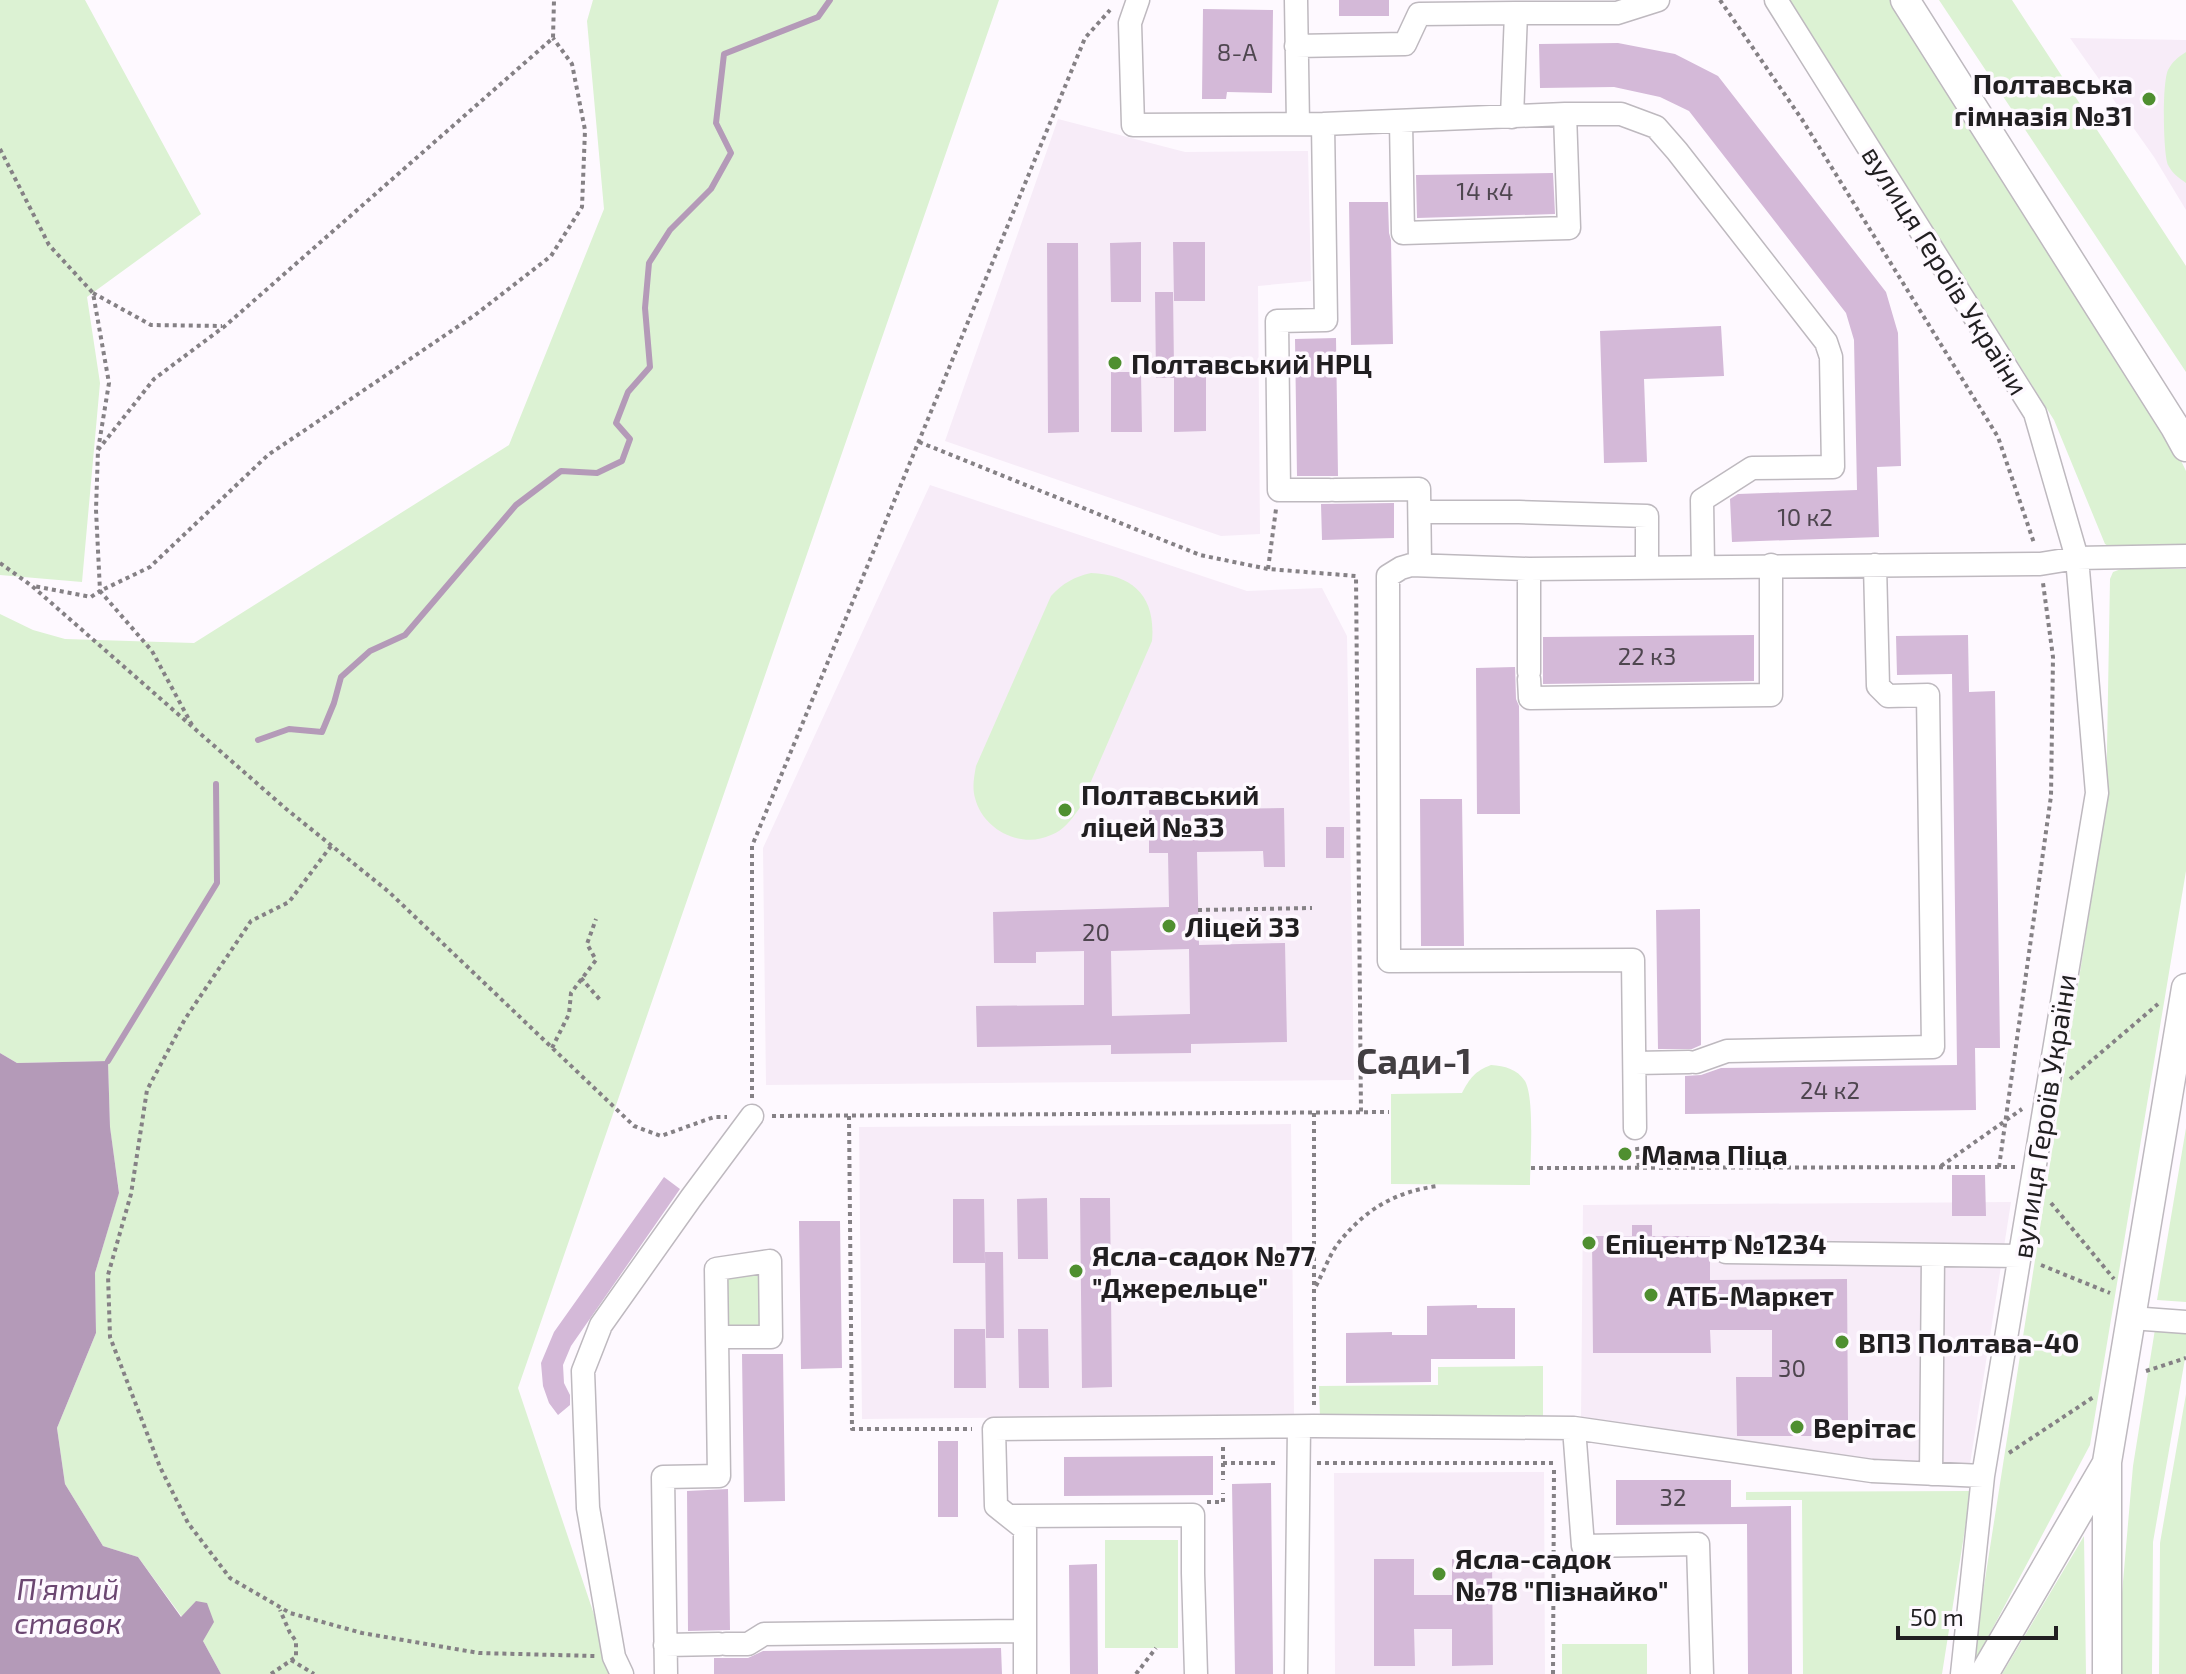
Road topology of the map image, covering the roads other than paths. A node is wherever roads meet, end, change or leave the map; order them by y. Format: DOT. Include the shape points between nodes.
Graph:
graph roads {
  1 [pos="1138,0"];
  2 [pos="1296,0"];
  3 [pos="1658,0"];
  4 [pos="1776,0"];
  5 [pos="1905,0"];
  6 [pos="1516,13"];
  7 [pos="1296,46"];
  8 [pos="1565,114"];
  9 [pos="1512,117"];
  10 [pos="1401,122"];
  11 [pos="1298,124"];
  12 [pos="1323,124"];
  13 [pos="2182,434"];
  14 [pos="1420,512"];
  15 [pos="2186,556"];
  16 [pos="2077,558"];
  17 [pos="1420,565"];
  18 [pos="1771,565"];
  19 [pos="1875,565"];
  20 [pos="1647,566"];
  21 [pos="1703,566"];
  22 [pos="1529,569"];
  23 [pos="2175,993"];
  24 [pos="1635,1063"];
  25 [pos="752,1116"];
  26 [pos="1635,1128"];
  27 [pos="1726,1252"];
  28 [pos="1933,1256"];
  29 [pos="2020,1256"];
  30 [pos="2132,1310"];
  31 [pos="2186,1322"];
  32 [pos="717,1337"];
  33 [pos="1307,1427"];
  34 [pos="1574,1428"];
  35 [pos="2107,1462"];
  36 [pos="1931,1474"];
  37 [pos="1983,1476"];
  38 [pos="1009,1516"];
  39 [pos="1025,1631"];
  40 [pos="665,1645"];
  41 [pos="618,1665"];
  42 [pos="666,1674"];
  43 [pos="1025,1674"];
  44 [pos="1196,1674"];
  45 [pos="1296,1674"];
  46 [pos="1702,1674"];
  47 [pos="1962,1674"];
  48 [pos="1984,1674"];
  49 [pos="2107,1674"];
  1 -- 11 [label="street" via="1130,23 1133,125"];
  2 -- 7 [label="street"];
  3 -- 6 [label="street" via="1617,13"];
  4 -- 16 [label="street, вулиця Героїв України" via="2035,413"];
  5 -- 13 [label="main road"];
  6 -- 7 [label="street" via="1419,14 1405,44"];
  6 -- 9 [label="street"];
  7 -- 11 [label="street"];
  8 -- 9 [label="street"];
  8 -- 10 [label="street" via="1569,228 1403,233"];
  8 -- 21 [label="street" via="1621,114 1656,127 1826,342 1831,357 1833,467 1752,468 1702,500"];
  9 -- 10 [label="street"];
  10 -- 12 [label="street"];
  11 -- 12 [label="street"];
  12 -- 14 [label="street" via="1326,320 1277,321 1279,490 1419,489"];
  14 -- 17 [label="street"];
  14 -- 20 [label="street" via="1647,516"];
  15 -- 16 [label="street"];
  16 -- 19 [label="street" via="2040,564"];
  16 -- 29 [label="street, вулиця Героїв України" via="2097,793"];
  17 -- 22 [label="street"];
  17 -- 24 [label="street" via="1388,576 1389,961 1633,960"];
  18 -- 19 [label="street"];
  18 -- 21 [label="street"];
  18 -- 22 [label="street" via="1771,695 1530,698"];
  19 -- 24 [label="street" via="1878,686 1888,696 1928,695 1933,1047 1727,1051 1693,1062"];
  20 -- 21 [label="street"];
  20 -- 22 [label="street"];
  23 -- 30 [label="main road"];
  24 -- 26 [label="street"];
  25 -- 41 [label="street" via="601,1325 583,1371 588,1508"];
  27 -- 28 [label="street"];
  28 -- 29 [label="street"];
  28 -- 36 [label="street"];
  29 -- 37 [label="street, вулиця Героїв України"];
  30 -- 31 [label="street"];
  30 -- 35 [label="main road"];
  32 -- 40 [label="street" via="719,1476 663,1477"];
  33 -- 34 [label="street"];
  33 -- 38 [label="street" via="994,1429 996,1506"];
  33 -- 45 [label="street" via="1298,1463"];
  34 -- 36 [label="street" via="1872,1471"];
  34 -- 46 [label="street" via="1583,1546 1698,1544"];
  35 -- 48 [label="main road"];
  35 -- 49 [label="main road"];
  36 -- 37 [label="street"];
  37 -- 47 [label="street, вулиця Героїв України"];
  38 -- 39 [label="street" via="1025,1529"];
  38 -- 44 [label="street" via="1193,1515"];
  39 -- 40 [label="street" via="764,1634 748,1644"];
  39 -- 43 [label="street"];
  40 -- 42 [label="street"];
}
